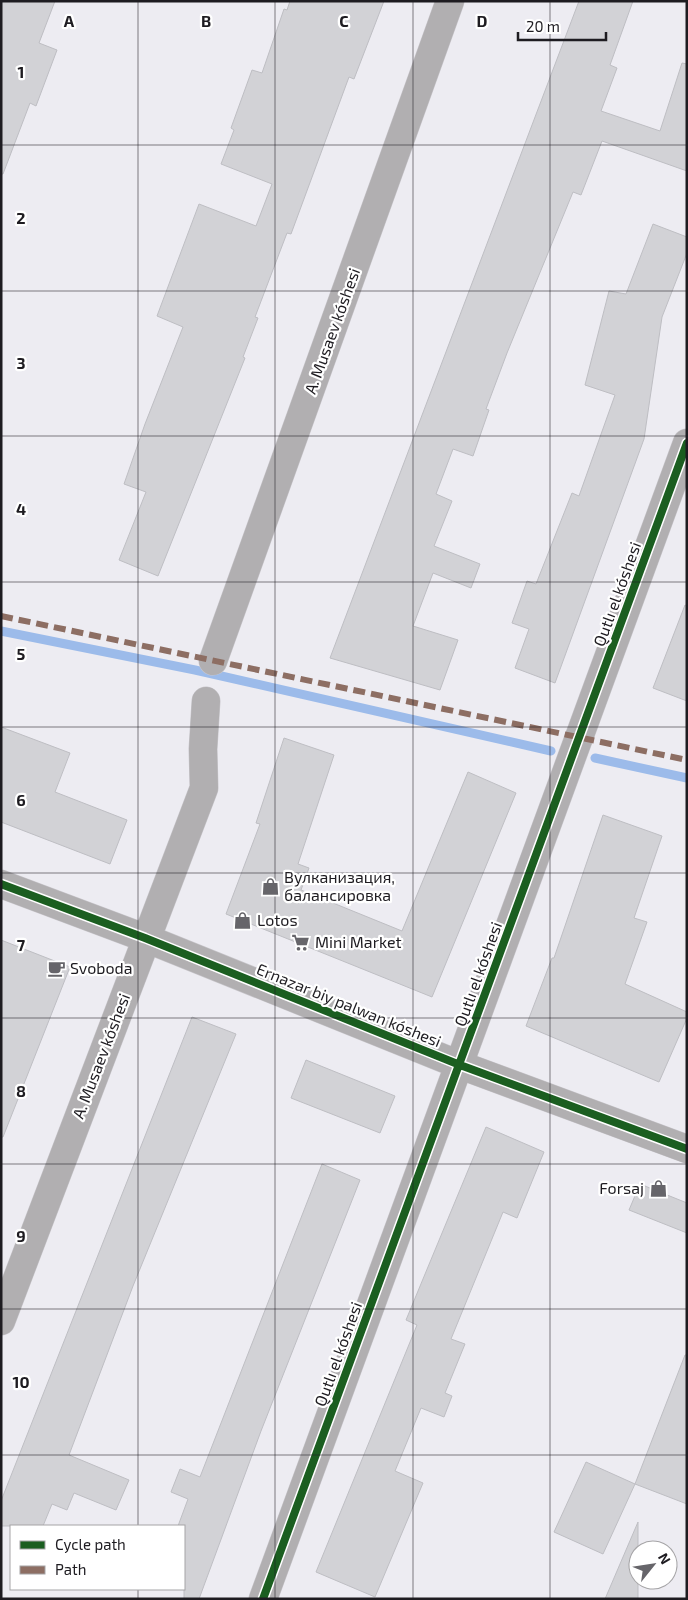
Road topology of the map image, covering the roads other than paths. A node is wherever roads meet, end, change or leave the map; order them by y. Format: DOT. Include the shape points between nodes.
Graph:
graph roads {
  1 [pos="450,1"];
  2 [pos="687,443"];
  3 [pos="214,661"];
  4 [pos="206,701"];
  5 [pos="1,884"];
  6 [pos="145,938"];
  7 [pos="460,1065"];
  8 [pos="687,1149"];
  9 [pos="1,1321"];
  10 [pos="263,1599"];
  1 -- 3 [label="street, A. Musaev kóshesi"];
  2 -- 7 [label="street, Qutlı el kóshesi"];
  4 -- 6 [label="street, A. Musaev kóshesi" via="204,788"];
  5 -- 6 [label="street, Ernazar biy palwan kóshesi"];
  6 -- 7 [label="street, Ernazar biy palwan kóshesi"];
  6 -- 9 [label="street, A. Musaev kóshesi"];
  7 -- 8 [label="street, Ernazar biy palwan kóshesi"];
  7 -- 10 [label="street, Qutlı el kóshesi"];
}
